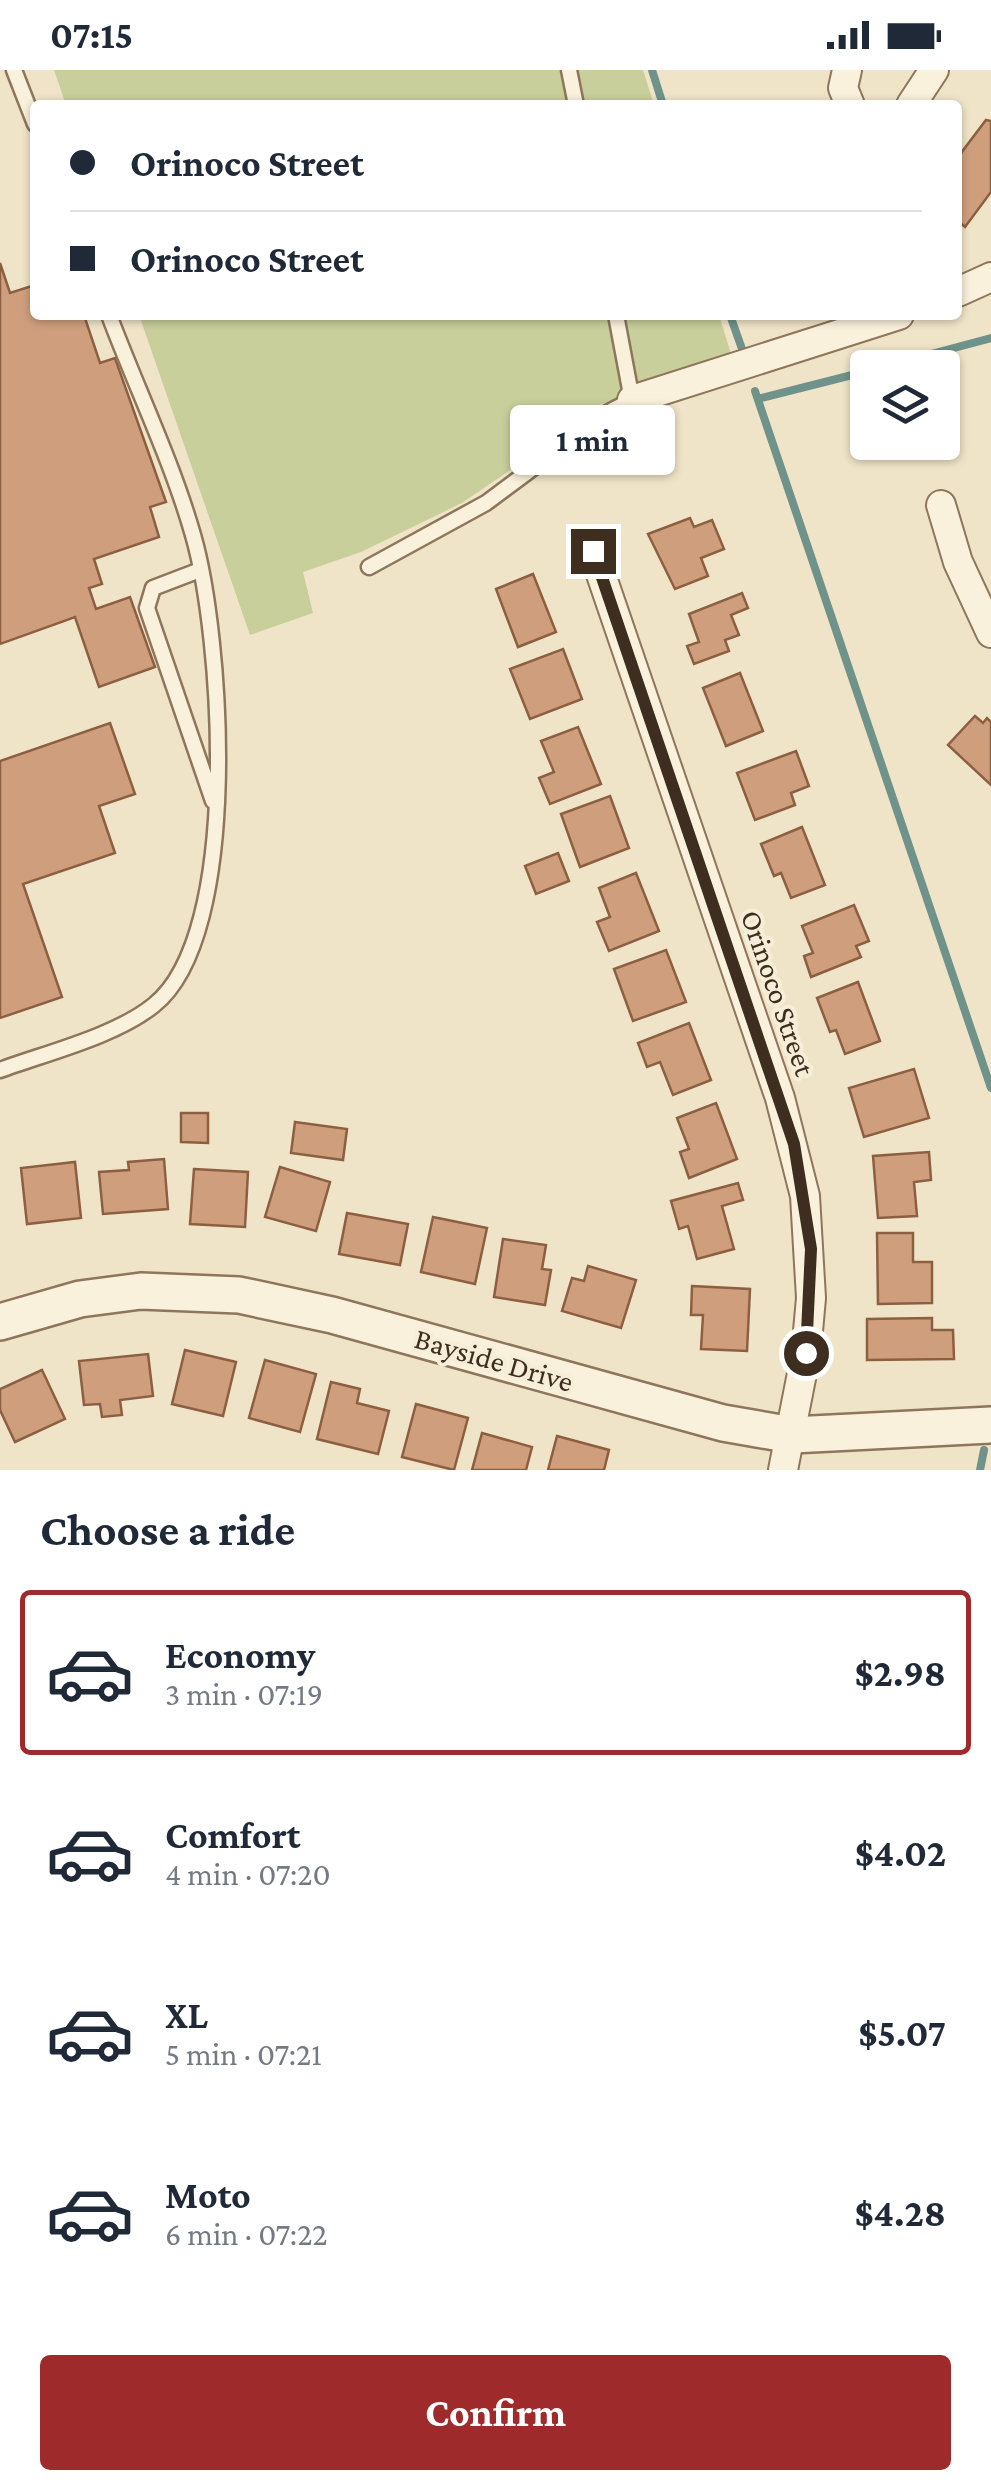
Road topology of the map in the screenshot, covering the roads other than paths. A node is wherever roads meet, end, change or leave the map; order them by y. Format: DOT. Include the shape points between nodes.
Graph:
graph roads {
  1 [pos="14,70"];
  2 [pos="569,70"];
  3 [pos="847,70"];
  4 [pos="934,70"];
  5 [pos="575,100"];
  6 [pos="848,100"];
  7 [pos="914,100"];
  8 [pos="30,111"];
  9 [pos="991,277"];
  10 [pos="962,290"];
  11 [pos="110,320"];
  12 [pos="617,320"];
  13 [pos="883,320"];
  14 [pos="632,400"];
  15 [pos="941,505"];
  16 [pos="593,551"];
  17 [pos="369,566"];
  18 [pos="200,570"];
  19 [pos="991,633"];
  20 [pos="218,816"];
  21 [pos="0,1070"];
  22 [pos="0,1322"];
  23 [pos="991,1425"];
  24 [pos="792,1434"];
  25 [pos="783,1470"];
  1 -- 8 [label="lane"];
  2 -- 5 [label="lane"];
  3 -- 6 [label="street"];
  4 -- 7 [label="street"];
  9 -- 10 [label="street"];
  11 -- 18 [label="lane" via="193,534"];
  12 -- 14 [label="lane"];
  13 -- 14 [label="street"];
  14 -- 17 [label="lane" via="486,503"];
  15 -- 19 [label="street"];
  16 -- 24 [label="street, Orinoco Street" via="794,1144 807,1214 811,1298"];
  18 -- 20 [label="lane" via="212,626"];
  18 -- 20 [label="lane" via="153,588 147,608"];
  20 -- 21 [label="lane" via="200,919 178,978 154,1006"];
  22 -- 24 [label="street, Bayside Drive" via="80,1299 141,1291 239,1295 722,1424"];
  23 -- 24 [label="street, Bayside Drive"];
  24 -- 25 [label="street, Orinoco Street"];
}
